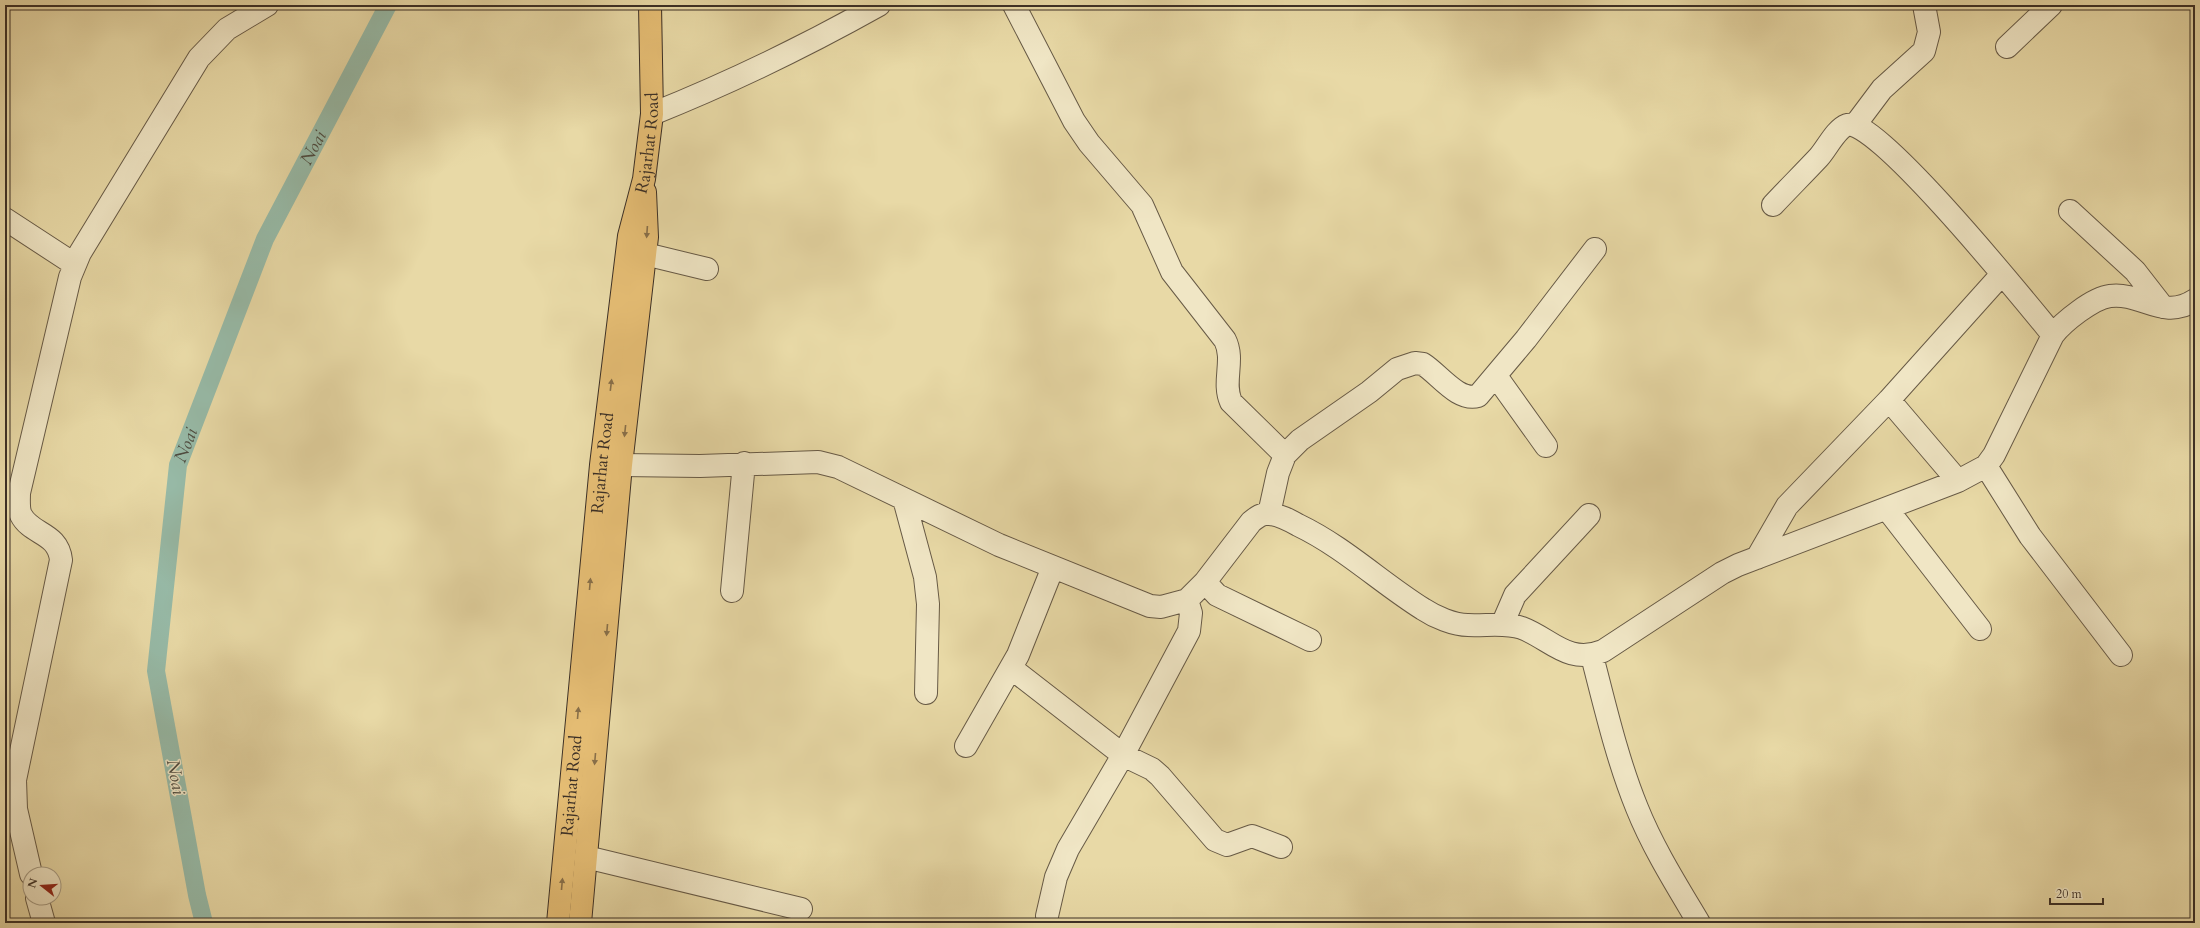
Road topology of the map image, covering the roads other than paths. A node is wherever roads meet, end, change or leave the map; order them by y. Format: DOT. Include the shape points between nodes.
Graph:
graph roads {
  1 [pos="267,5"];
  2 [pos="650,5"];
  3 [pos="879,5"];
  4 [pos="1014,5"];
  5 [pos="1924,5"];
  6 [pos="2051,5"];
  7 [pos="2007,47"];
  8 [pos="652,114"];
  9 [pos="1855,125"];
  10 [pos="644,179"];
  11 [pos="1773,205"];
  12 [pos="2070,211"];
  13 [pos="5,219"];
  14 [pos="1595,249"];
  15 [pos="645,254"];
  16 [pos="74,264"];
  17 [pos="707,269"];
  18 [pos="2002,274"];
  19 [pos="2195,300"];
  20 [pos="2163,308"];
  21 [pos="2053,335"];
  22 [pos="1496,376"];
  23 [pos="1889,400"];
  24 [pos="1546,446"];
  25 [pos="1285,455"];
  26 [pos="744,464"];
  27 [pos="621,465"];
  28 [pos="1986,466"];
  29 [pos="1958,481"];
  30 [pos="904,499"];
  31 [pos="1887,510"];
  32 [pos="12,513"];
  33 [pos="1268,514"];
  34 [pos="1589,515"];
  35 [pos="1756,558"];
  36 [pos="1053,567"];
  37 [pos="1205,582"];
  38 [pos="732,591"];
  39 [pos="1187,600"];
  40 [pos="1502,625"];
  41 [pos="1980,629"];
  42 [pos="1310,640"];
  43 [pos="1592,656"];
  44 [pos="2120,656"];
  45 [pos="1011,668"];
  46 [pos="926,694"];
  47 [pos="966,746"];
  48 [pos="1123,755"];
  49 [pos="1282,846"];
  50 [pos="586,856"];
  51 [pos="28,866"];
  52 [pos="39,906"];
  53 [pos="801,909"];
  54 [pos="1047,916"];
  55 [pos="44,923"];
  56 [pos="558,923"];
  57 [pos="580,923"];
  58 [pos="1699,923"];
  1 -- 16 [label="street" via="227,29 200,58"];
  2 -- 8 [label="main road, Rajarhat Road"];
  3 -- 8 [label="street" via="722,86"];
  4 -- 25 [label="street" via="1074,121 1089,143 1142,205 1172,272 1225,340 1230,350 1227,392 1232,402"];
  5 -- 9 [label="street" via="1929,32 1924,51 1882,89"];
  6 -- 7 [label="street"];
  8 -- 10 [label="main road, Rajarhat Road"];
  9 -- 11 [label="street" via="1842,128 1820,156"];
  9 -- 18 [label="street" via="1866,130 1907,167"];
  10 -- 15 [label="main road, one-way" via="648,226"];
  56 -- 10 [label="main road, Rajarhat Road, one-way" via="602,457 629,236"];
  12 -- 20 [label="street" via="2135,271"];
  13 -- 16 [label="street"];
  14 -- 22 [label="street"];
  15 -- 17 [label="street"];
  15 -- 27 [label="main road, one-way"];
  16 -- 32 [label="street"];
  18 -- 21 [label="street"];
  18 -- 23 [label="street"];
  19 -- 20 [label="street" via="2175,309"];
  20 -- 21 [label="street" via="2122,296 2099,298 2060,326"];
  21 -- 28 [label="street" via="1994,455"];
  22 -- 24 [label="street"];
  22 -- 25 [label="street" via="1478,396 1468,397 1423,364 1416,363 1398,369 1300,440"];
  23 -- 29 [label="street"];
  23 -- 35 [label="street" via="1786,506"];
  25 -- 33 [label="street"];
  26 -- 27 [label="street"];
  26 -- 30 [label="street" via="818,462 838,466"];
  26 -- 38 [label="street"];
  27 -- 50 [label="main road, one-way"];
  28 -- 29 [label="street"];
  28 -- 44 [label="street" via="2030,536"];
  29 -- 31 [label="street"];
  30 -- 36 [label="street" via="999,545"];
  30 -- 46 [label="street" via="925,577"];
  31 -- 35 [label="street"];
  31 -- 41 [label="street"];
  32 -- 51 [label="street" via="55,542 60,550 61,560 16,780 16,809"];
  33 -- 37 [label="street" via="1259,515 1251,522"];
  33 -- 40 [label="street" via="1279,516 1321,536 1432,614 1466,625"];
  34 -- 40 [label="street" via="1515,595"];
  35 -- 43 [label="street" via="1722,573"];
  36 -- 39 [label="street" via="1150,606 1161,607"];
  36 -- 45 [label="street"];
  37 -- 39 [label="street"];
  37 -- 42 [label="street" via="1217,595"];
  39 -- 48 [label="street" via="1191,613 1190,631"];
  40 -- 43 [label="street" via="1528,630 1562,651"];
  43 -- 58 [label="street" via="1637,808 1669,873"];
  45 -- 47 [label="street"];
  45 -- 48 [label="street"];
  48 -- 49 [label="street" via="1152,769 1160,776 1214,840 1227,845 1252,836"];
  48 -- 54 [label="street" via="1060,864"];
  50 -- 53 [label="street"];
  50 -- 57 [label="main road"];
  52 -- 55 [label="street"];
}
